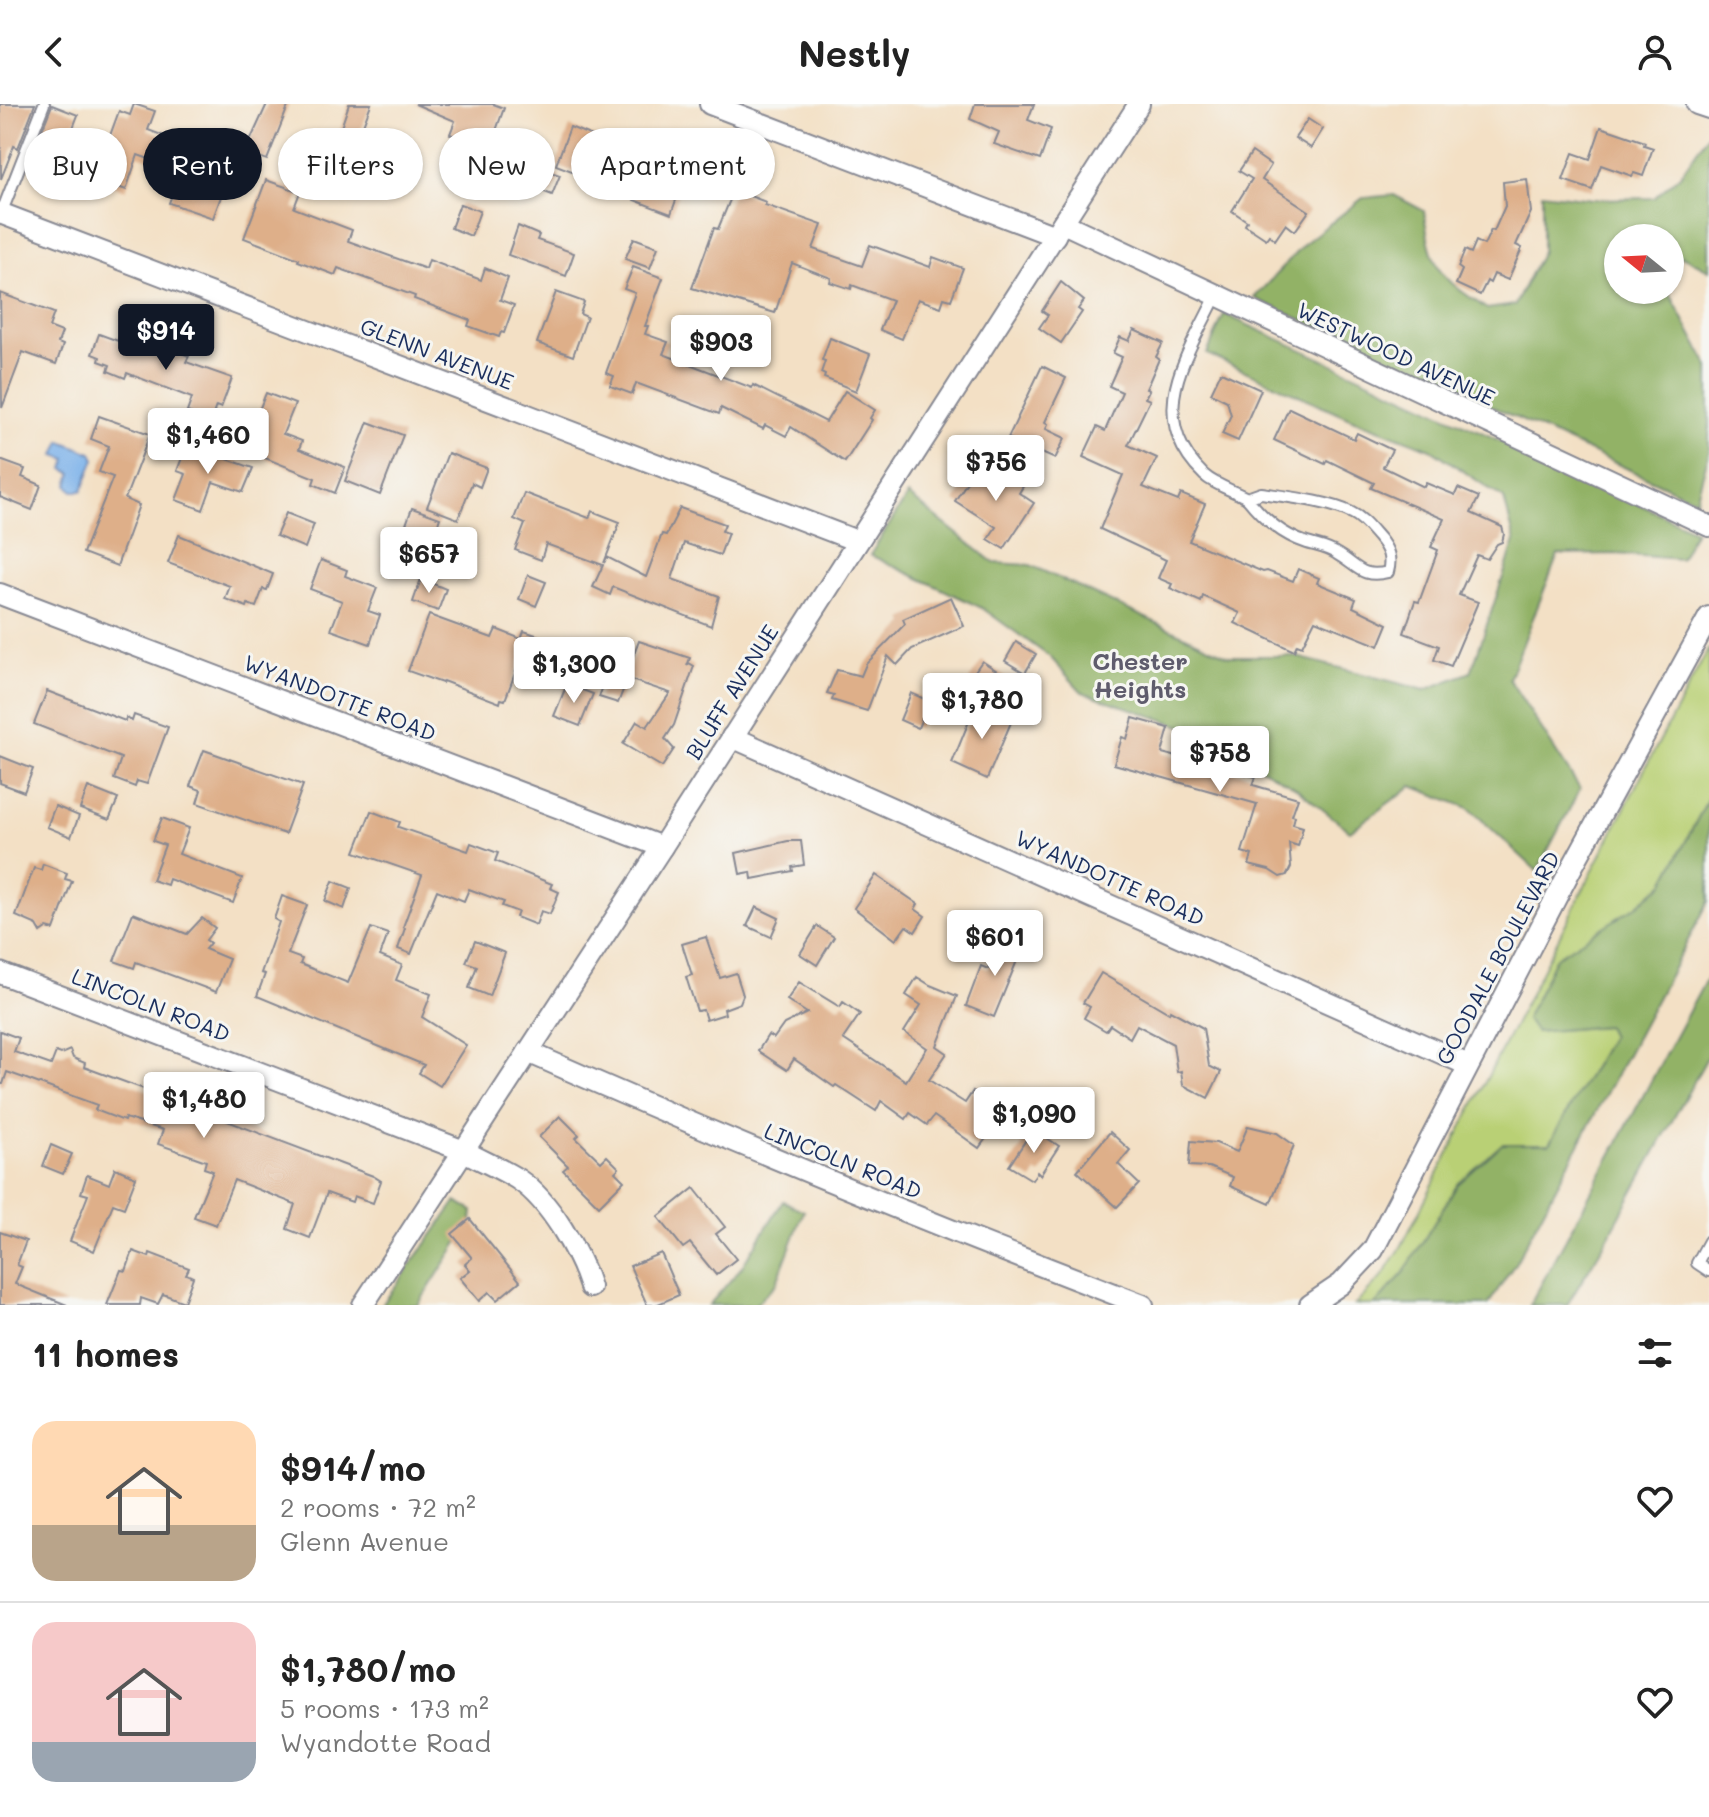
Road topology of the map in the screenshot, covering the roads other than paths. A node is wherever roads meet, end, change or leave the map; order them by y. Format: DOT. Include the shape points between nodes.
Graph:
graph roads {
  1 [pos="44,104"];
  2 [pos="710,104"];
  3 [pos="1139,104"];
  4 [pos="1697,104"];
  5 [pos="1709,108"];
  6 [pos="0,214"];
  7 [pos="1059,230"];
  8 [pos="1216,296"];
  9 [pos="1247,498"];
  10 [pos="1709,526"];
  11 [pos="857,541"];
  12 [pos="0,594"];
  13 [pos="1709,617"];
  14 [pos="732,737"];
  15 [pos="662,847"];
  16 [pos="0,973"];
  17 [pos="528,1052"];
  18 [pos="1468,1065"];
  19 [pos="464,1151"];
  20 [pos="1709,1241"];
  21 [pos="1709,1271"];
  22 [pos="590,1287"];
  23 [pos="363,1305"];
  24 [pos="1143,1305"];
  25 [pos="1310,1305"];
  1 -- 6 [label="lane"];
  2 -- 7 [label="street, WESTWOOD AVENUE"];
  3 -- 7 [label="street, BLUFF AVENUE"];
  4 -- 5 [label="street"];
  6 -- 11 [label="street, GLENN AVENUE"];
  7 -- 8 [label="street, WESTWOOD AVENUE"];
  7 -- 11 [label="street, BLUFF AVENUE"];
  8 -- 9 [label="lane" via="1181,369 1172,398 1175,426 1188,456 1206,477"];
  8 -- 10 [label="street, WESTWOOD AVENUE"];
  9 -- 9 [label="lane" via="1287,536 1338,554 1362,572 1388,572 1391,562 1385,546 1353,513 1261,493"];
  11 -- 14 [label="street, BLUFF AVENUE"];
  12 -- 15 [label="street, WYANDOTTE ROAD"];
  13 -- 18 [label="street, GOODALE BOULEVARD"];
  14 -- 15 [label="street, BLUFF AVENUE"];
  14 -- 18 [label="street, WYANDOTTE ROAD"];
  15 -- 17 [label="street, BLUFF AVENUE"];
  16 -- 19 [label="street, LINCOLN ROAD"];
  17 -- 19 [label="street, BLUFF AVENUE"];
  17 -- 24 [label="street, LINCOLN ROAD" via="730,1141"];
  18 -- 25 [label="street, GOODALE BOULEVARD" via="1373,1250 1341,1284"];
  19 -- 22 [label="street, LINCOLN ROAD" via="521,1181 547,1209 569,1239"];
  19 -- 23 [label="street, BLUFF AVENUE"];
  20 -- 21 [label="lane" via="1697,1263"];
}
